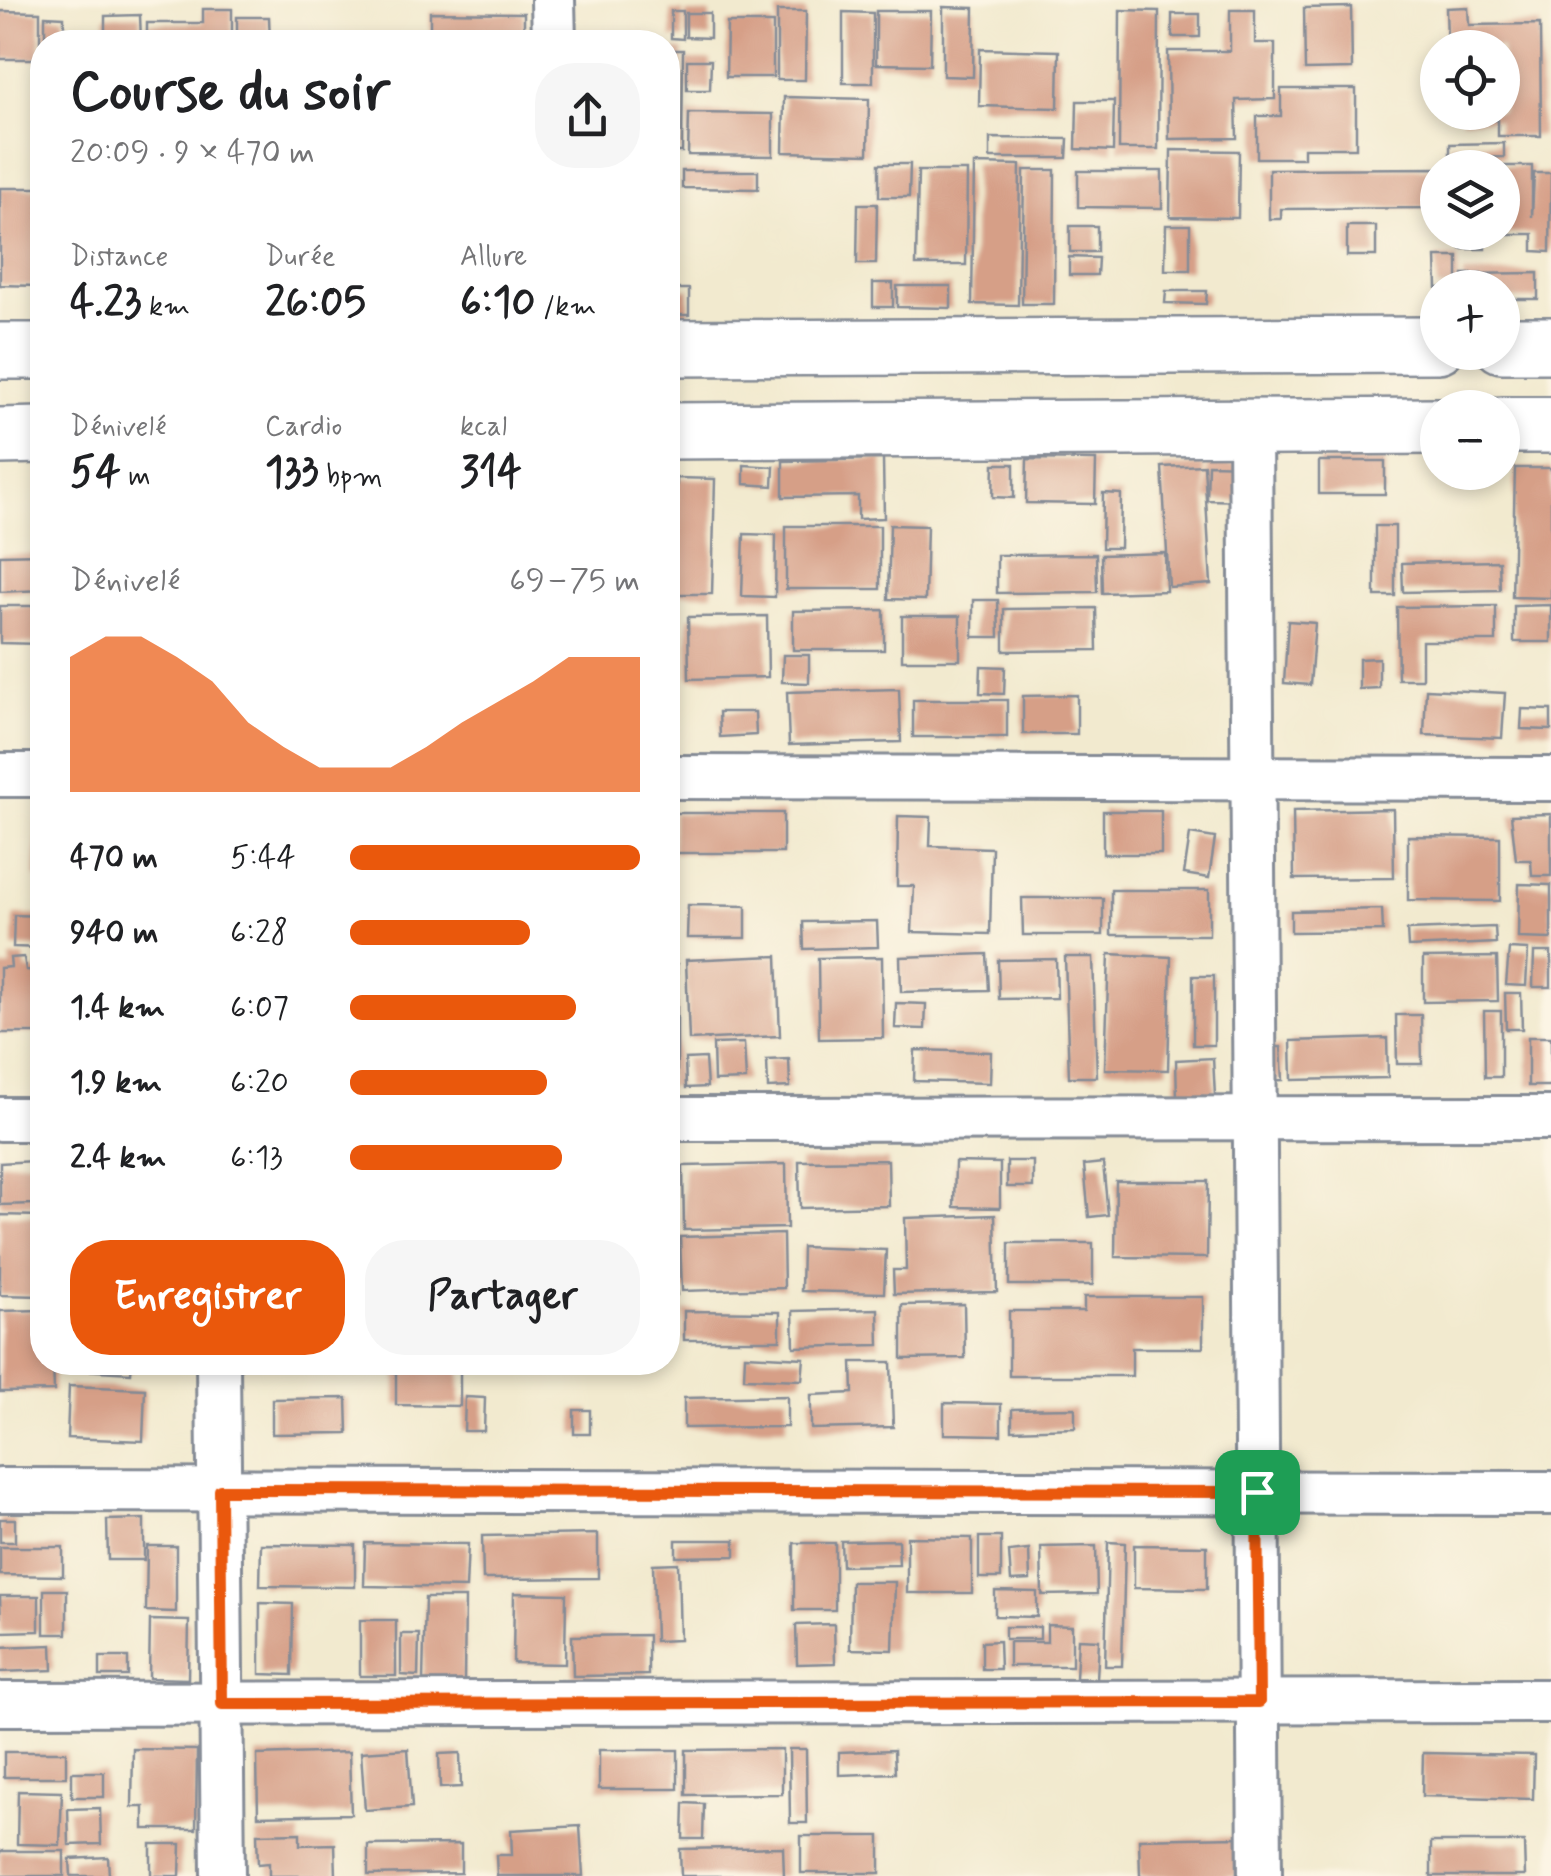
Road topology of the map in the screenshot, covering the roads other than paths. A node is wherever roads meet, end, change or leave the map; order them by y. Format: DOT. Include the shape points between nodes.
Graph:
graph roads {
  1 [pos="553,0"];
  2 [pos="554,30"];
  3 [pos="1420,345"];
  4 [pos="1520,345"];
  5 [pos="1551,345"];
  6 [pos="680,348"];
  7 [pos="0,351"];
  8 [pos="30,351"];
  9 [pos="1520,425"];
  10 [pos="1551,425"];
  11 [pos="1420,426"];
  12 [pos="1250,427"];
  13 [pos="680,431"];
  14 [pos="30,435"];
  15 [pos="0,436"];
  16 [pos="0,775"];
  17 [pos="30,775"];
  18 [pos="680,777"];
  19 [pos="1252,778"];
  20 [pos="1551,780"];
  21 [pos="680,1118"];
  22 [pos="1255,1118"];
  23 [pos="1551,1118"];
  24 [pos="0,1119"];
  25 [pos="30,1119"];
  26 [pos="218,1375"];
  27 [pos="0,1490"];
  28 [pos="220,1490"];
  29 [pos="1257,1492"];
  30 [pos="1551,1493"];
  31 [pos="1259,1702"];
  32 [pos="1551,1702"];
  33 [pos="0,1704"];
  34 [pos="222,1704"];
  35 [pos="223,1876"];
  36 [pos="1260,1876"];
  1 -- 2 [label="street"];
  3 -- 6 [label="main road"];
  4 -- 5 [label="main road"];
  7 -- 8 [label="main road"];
  9 -- 10 [label="main road"];
  11 -- 12 [label="main road"];
  12 -- 13 [label="main road"];
  12 -- 19 [label="street"];
  14 -- 15 [label="main road"];
  16 -- 17 [label="street"];
  18 -- 19 [label="street"];
  19 -- 20 [label="street"];
  19 -- 22 [label="street"];
  21 -- 22 [label="street"];
  22 -- 23 [label="street"];
  22 -- 29 [label="street"];
  24 -- 25 [label="street"];
  26 -- 28 [label="street"];
  27 -- 28 [label="street"];
  28 -- 29 [label="street"];
  28 -- 34 [label="street"];
  29 -- 30 [label="street"];
  29 -- 31 [label="street"];
  31 -- 32 [label="street"];
  31 -- 34 [label="street"];
  31 -- 36 [label="street"];
  33 -- 34 [label="street"];
  34 -- 35 [label="street"];
}
